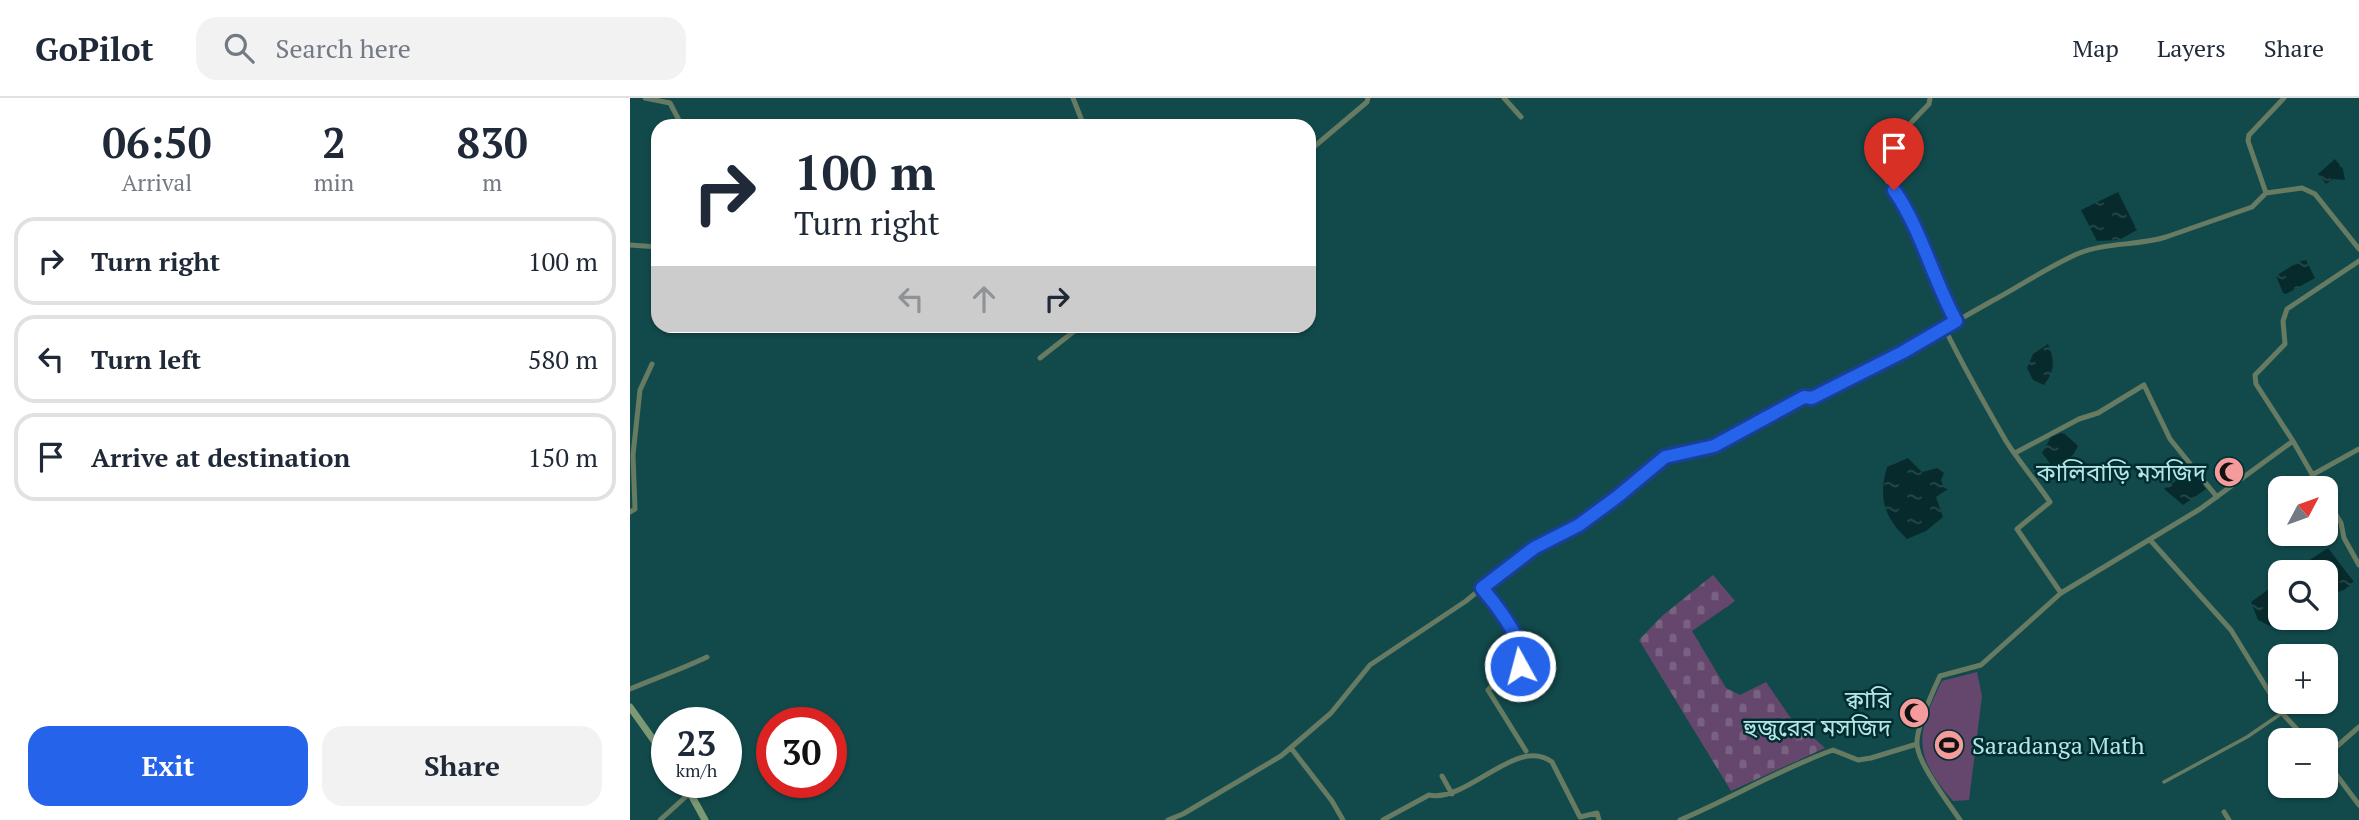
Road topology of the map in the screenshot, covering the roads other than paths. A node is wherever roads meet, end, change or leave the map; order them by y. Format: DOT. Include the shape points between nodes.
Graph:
graph roads {
  1 [pos="645,98"];
  2 [pos="1073,98"];
  3 [pos="1368,98"];
  4 [pos="1504,98"];
  5 [pos="1922,98"];
  6 [pos="1930,98"];
  7 [pos="2284,98"];
  8 [pos="1927,107"];
  9 [pos="1521,117"];
  10 [pos="678,119"];
  11 [pos="1081,119"];
  12 [pos="1316,145"];
  13 [pos="2266,193"];
  14 [pos="630,245"];
  15 [pos="651,246"];
  16 [pos="2359,249"];
  17 [pos="2359,261"];
  18 [pos="1956,321"];
  19 [pos="1944,327"];
  20 [pos="1072,333"];
  21 [pos="1040,358"];
  22 [pos="652,363"];
  23 [pos="2293,441"];
  24 [pos="2359,449"];
  25 [pos="2015,453"];
  26 [pos="2312,475"];
  27 [pos="2217,497"];
  28 [pos="630,512"];
  29 [pos="2338,518"];
  30 [pos="2151,541"];
  31 [pos="2359,565"];
  32 [pos="1482,588"];
  33 [pos="2062,593"];
  34 [pos="707,657"];
  35 [pos="630,689"];
  36 [pos="2268,690"];
  37 [pos="630,707"];
  38 [pos="2281,714"];
  39 [pos="2283,714"];
  40 [pos="2359,727"];
  41 [pos="2296,728"];
  42 [pos="651,737"];
  43 [pos="1917,744"];
  44 [pos="2338,747"];
  45 [pos="1291,748"];
  46 [pos="1526,751"];
  47 [pos="1442,776"];
  48 [pos="2338,776"];
  49 [pos="2164,782"];
  50 [pos="1452,794"];
  51 [pos="684,798"];
  52 [pos="694,798"];
  53 [pos="2359,805"];
  54 [pos="2224,812"];
  55 [pos="660,820"];
  56 [pos="705,820"];
  57 [pos="1168,820"];
  58 [pos="1343,820"];
  59 [pos="1383,820"];
  60 [pos="1599,820"];
  61 [pos="1680,820"];
  62 [pos="1960,820"];
  63 [pos="2229,820"];
  1 -- 10 [label="street" via="670,103"];
  2 -- 11 [label="street"];
  3 -- 12 [label="street"];
  4 -- 9 [label="street"];
  5 -- 8 [label="street"];
  6 -- 8 [label="street"];
  7 -- 13 [label="street" via="2249,135"];
  8 -- 18 [label="street" via="1875,160 1904,204"];
  13 -- 16 [label="street" via="2302,188 2315,194"];
  13 -- 18 [label="street" via="2252,207 2152,242 2104,246 2078,254"];
  14 -- 15 [label="street"];
  17 -- 23 [label="street" via="2287,309 2285,344 2255,375 2256,384"];
  18 -- 19 [label="street"];
  19 -- 25 [label="street"];
  19 -- 32 [label="street" via="1714,446 1665,457 1579,525 1534,548"];
  20 -- 21 [label="street"];
  22 -- 28 [label="street" via="640,390 635,509"];
  23 -- 26 [label="street"];
  23 -- 27 [label="street"];
  24 -- 26 [label="street"];
  25 -- 27 [label="street" via="2144,385 2170,439"];
  25 -- 33 [label="street" via="2050,502 2017,528"];
  27 -- 30 [label="street"];
  29 -- 31 [label="street"];
  30 -- 33 [label="street"];
  30 -- 36 [label="street" via="2231,630"];
  32 -- 45 [label="street" via="1370,665 1331,713"];
  32 -- 46 [label="street" via="1504,613 1524,652 1520,666 1504,673 1488,690"];
  33 -- 43 [label="street" via="1981,666 1940,676"];
  34 -- 35 [label="street"];
  37 -- 42 [label="main road"];
  38 -- 49 [label="street"];
  39 -- 41 [label="street"];
  40 -- 44 [label="street"];
  43 -- 61 [label="street" via="1858,760 1833,750"];
  43 -- 62 [label="street" via="1928,774"];
  45 -- 57 [label="street"];
  45 -- 58 [label="street"];
  47 -- 50 [label="street"];
  48 -- 53 [label="street"];
  50 -- 59 [label="street" via="1429,795"];
  50 -- 60 [label="street" via="1530,754 1552,762 1580,817 1597,813"];
  51 -- 55 [label="street"];
  52 -- 56 [label="main road"];
  54 -- 63 [label="street"];
}
